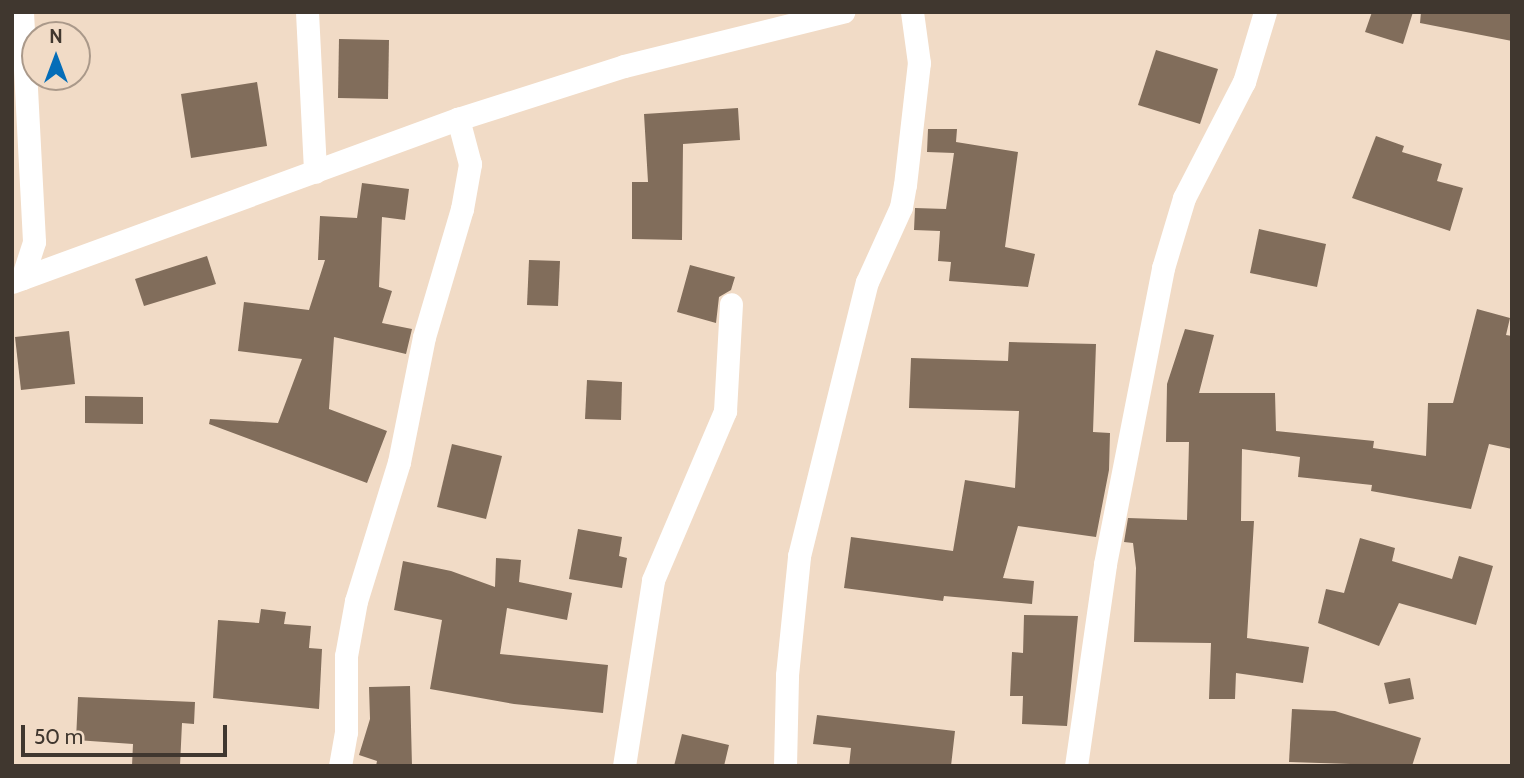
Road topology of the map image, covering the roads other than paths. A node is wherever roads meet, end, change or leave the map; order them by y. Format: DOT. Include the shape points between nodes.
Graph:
graph roads {
  1 [pos="22,12"];
  2 [pos="307,12"];
  3 [pos="843,12"];
  4 [pos="912,12"];
  5 [pos="1265,12"];
  6 [pos="458,119"];
  7 [pos="315,172"];
  8 [pos="34,242"];
  9 [pos="71,263"];
  10 [pos="17,280"];
  11 [pos="731,304"];
  12 [pos="340,766"];
  13 [pos="624,766"];
  14 [pos="785,766"];
  15 [pos="1076,766"];
  1 -- 8 [label="street"];
  2 -- 7 [label="street"];
  3 -- 6 [label="street" via="624,66"];
  4 -- 14 [label="street" via="919,63 905,185 901,207 867,282 799,556 787,675"];
  5 -- 15 [label="street" via="1244,82 1184,198 1163,268 1105,564"];
  6 -- 7 [label="street"];
  6 -- 12 [label="street" via="470,164 462,209 424,337 399,462 356,601 346,656 346,732"];
  7 -- 9 [label="street"];
  8 -- 9 [label="street"];
  8 -- 10 [label="street"];
  9 -- 10 [label="street"];
  11 -- 13 [label="street" via="725,411 653,580"];
}
